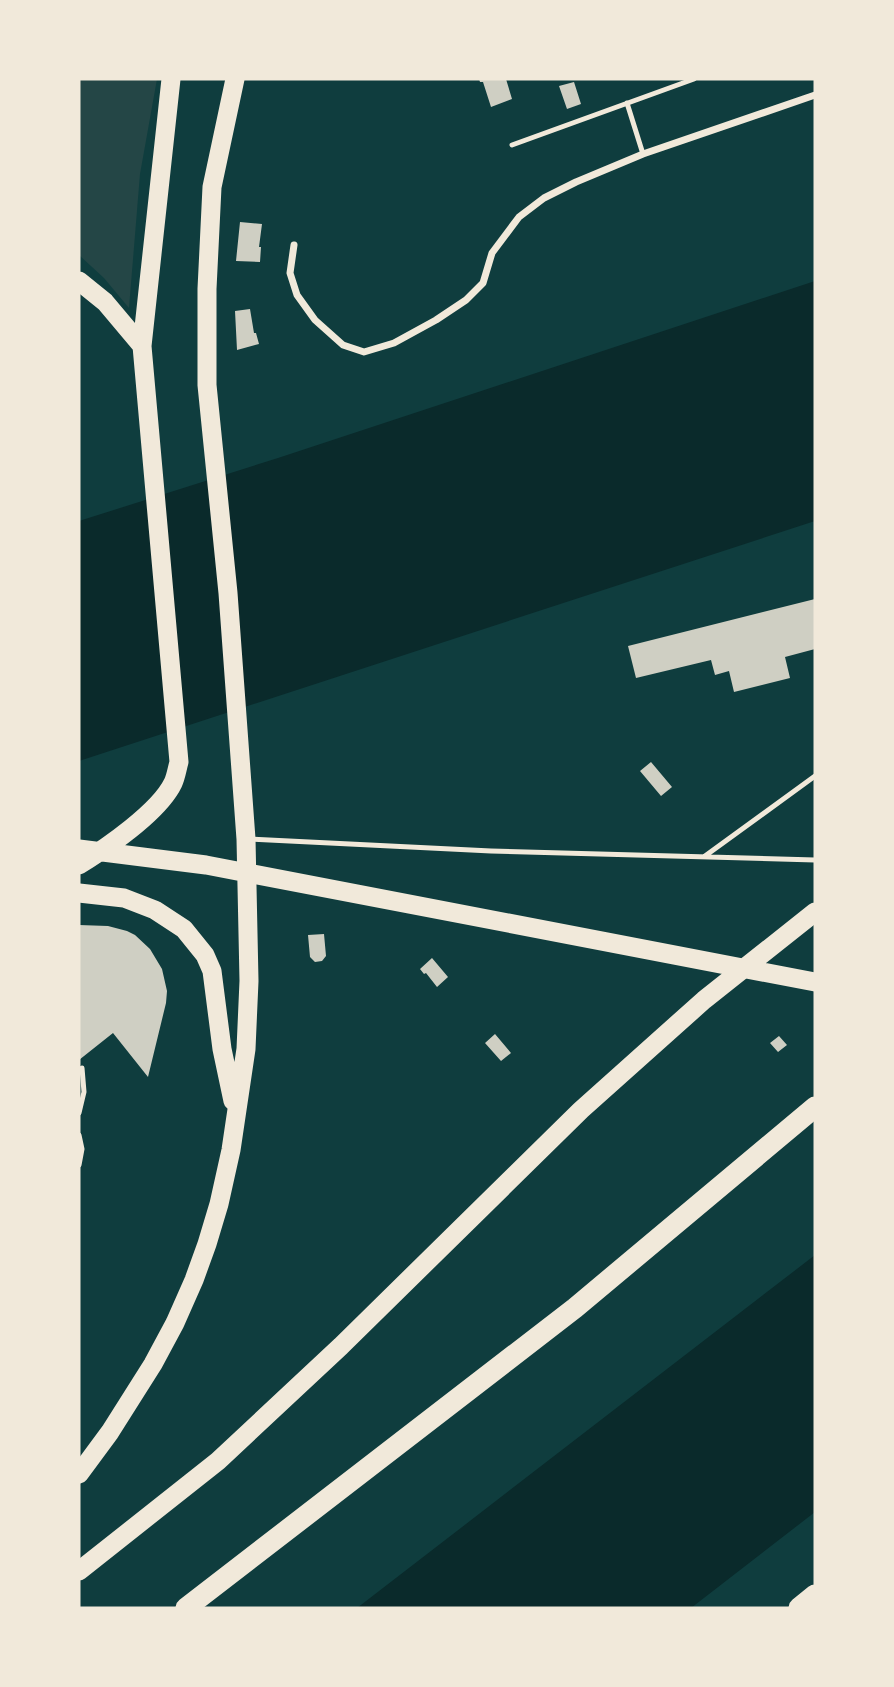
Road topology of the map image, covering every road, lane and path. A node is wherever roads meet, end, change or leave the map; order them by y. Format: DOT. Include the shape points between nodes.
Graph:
graph roads {
  1 [pos="172,79"];
  2 [pos="235,79"];
  3 [pos="694,79"];
  4 [pos="815,95"];
  5 [pos="627,103"];
  6 [pos="512,145"];
  7 [pos="643,154"];
  8 [pos="295,245"];
  9 [pos="79,281"];
  10 [pos="142,346"];
  11 [pos="815,775"];
  12 [pos="246,839"];
  13 [pos="79,849"];
  14 [pos="704,856"];
  15 [pos="815,860"];
  16 [pos="79,865"];
  17 [pos="79,892"];
  18 [pos="815,912"];
  19 [pos="815,982"];
  20 [pos="82,1068"];
  21 [pos="815,1107"];
  22 [pos="79,1113"];
  23 [pos="237,1116"];
  24 [pos="79,1135"];
  25 [pos="79,1165"];
  26 [pos="79,1474"];
  27 [pos="79,1571"];
  28 [pos="815,1595"];
  29 [pos="186,1608"];
  30 [pos="799,1608"];
  1 -- 10 [label="highway"];
  2 -- 12 [label="highway" via="212,187 207,384"];
  3 -- 5 [label="lane"];
  4 -- 7 [label="street"];
  5 -- 6 [label="lane"];
  5 -- 7 [label="lane"];
  7 -- 8 [label="street" via="544,198 519,217 492,253 483,283 466,300 394,343 364,352 343,345 315,320 297,295 290,273"];
  9 -- 10 [label="highway" via="105,302"];
  10 -- 16 [label="highway" via="179,762 163,799"];
  11 -- 14 [label="lane"];
  12 -- 14 [label="lane" via="491,852"];
  12 -- 23 [label="highway" via="249,981"];
  13 -- 19 [label="highway" via="206,865"];
  14 -- 15 [label="lane"];
  17 -- 23 [label="highway" via="124,898 155,910 184,929 205,955 212,971"];
  18 -- 27 [label="highway" via="704,1000 582,1110 218,1461"];
  20 -- 22 [label="lane" via="85,1092"];
  21 -- 29 [label="highway" via="575,1308"];
  23 -- 26 [label="highway" via="219,1204 184,1302 132,1399"];
  24 -- 25 [label="lane"];
  28 -- 30 [label="highway"];
}
